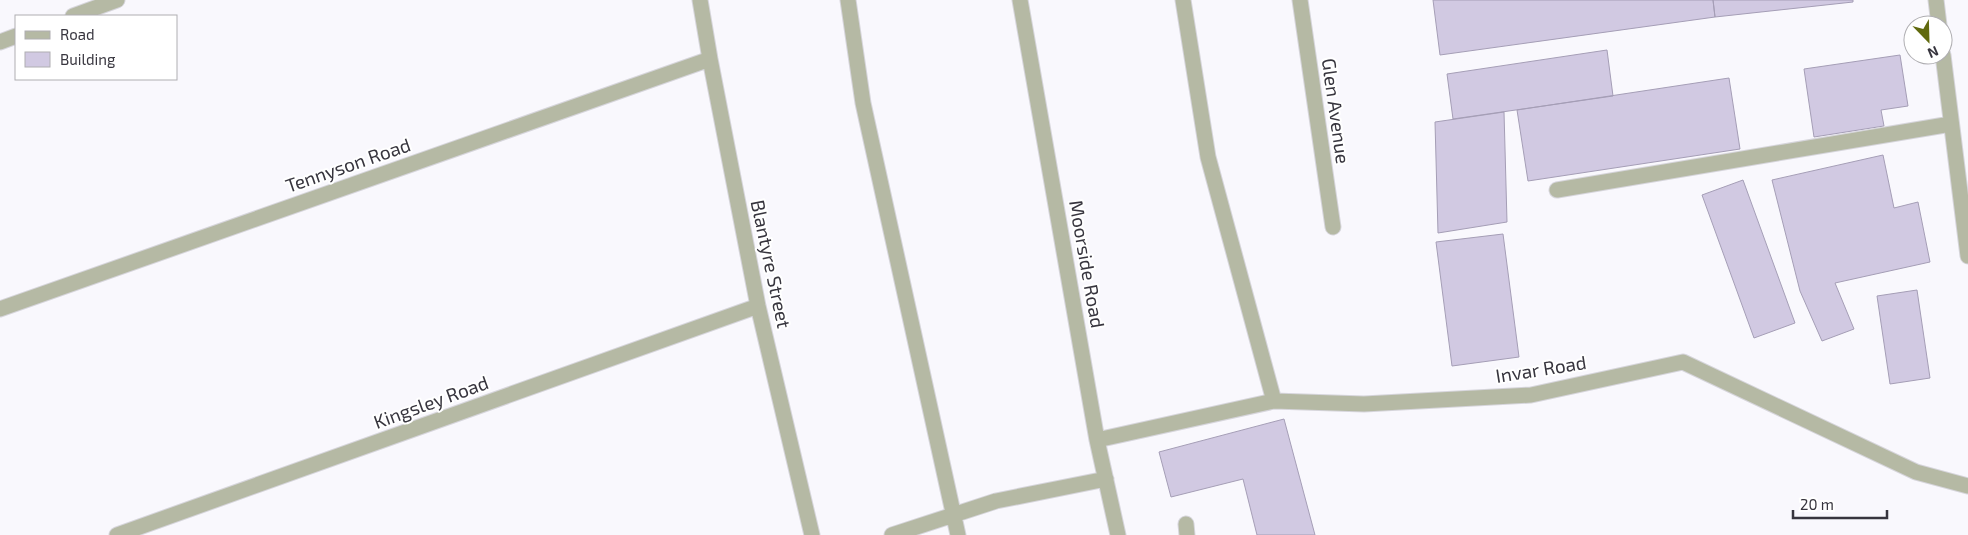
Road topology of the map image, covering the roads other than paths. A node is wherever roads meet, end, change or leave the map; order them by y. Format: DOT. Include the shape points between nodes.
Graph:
graph roads {
  1 [pos="117,0"];
  2 [pos="700,0"];
  3 [pos="848,0"];
  4 [pos="1020,0"];
  5 [pos="1183,0"];
  6 [pos="1300,0"];
  7 [pos="1936,0"];
  8 [pos="76,15"];
  9 [pos="1938,15"];
  10 [pos="15,36"];
  11 [pos="0,42"];
  12 [pos="710,59"];
  13 [pos="1944,65"];
  14 [pos="1951,124"];
  15 [pos="1557,190"];
  16 [pos="1333,227"];
  17 [pos="1968,256"];
  18 [pos="758,306"];
  19 [pos="0,309"];
  20 [pos="1274,401"];
  21 [pos="1097,440"];
  22 [pos="1106,479"];
  23 [pos="1968,486"];
  24 [pos="954,515"];
  25 [pos="117,535"];
  26 [pos="812,535"];
  27 [pos="892,535"];
  28 [pos="958,535"];
  29 [pos="1118,535"];
  1 -- 8 [label="street"];
  2 -- 12 [label="street, Blantyre Street"];
  3 -- 24 [label="street" via="863,103"];
  4 -- 21 [label="street, Moorside Road"];
  5 -- 20 [label="street" via="1208,157"];
  6 -- 16 [label="street, Glen Avenue"];
  7 -- 9 [label="street"];
  10 -- 11 [label="street"];
  12 -- 18 [label="street, Blantyre Street"];
  12 -- 19 [label="street, Tennyson Road"];
  13 -- 14 [label="street"];
  14 -- 15 [label="street"];
  14 -- 17 [label="street"];
  18 -- 25 [label="street, Kingsley Road"];
  18 -- 26 [label="street, Blantyre Street"];
  20 -- 21 [label="street, Invar Road"];
  20 -- 23 [label="street, Invar Road" via="1364,404 1531,395 1683,362 1916,472"];
  21 -- 22 [label="street, Moorside Road"];
  22 -- 24 [label="street" via="996,501"];
  22 -- 29 [label="street, Moorside Road"];
  24 -- 27 [label="street"];
  24 -- 28 [label="street"];
}
